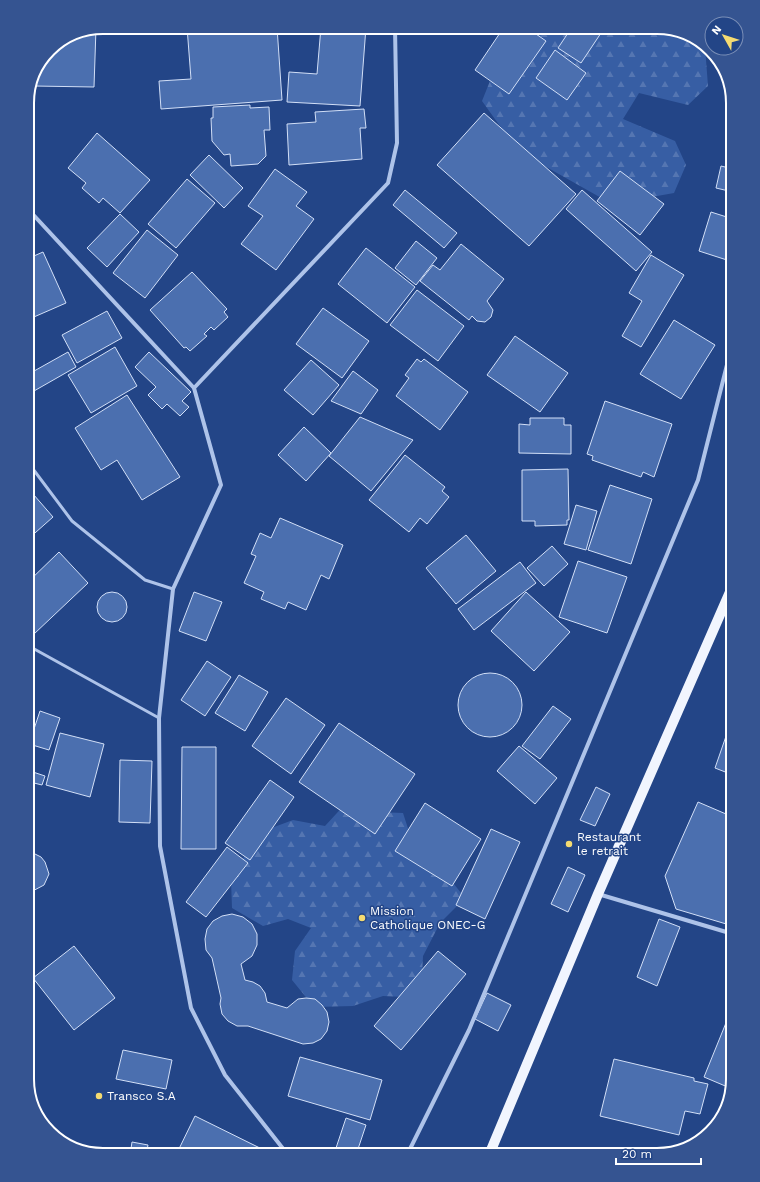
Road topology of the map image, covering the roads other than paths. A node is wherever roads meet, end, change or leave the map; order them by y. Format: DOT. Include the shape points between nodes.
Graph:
graph roads {
  1 [pos="395,34"];
  2 [pos="34,216"];
  3 [pos="726,370"];
  4 [pos="194,388"];
  5 [pos="34,471"];
  6 [pos="173,589"];
  7 [pos="726,601"];
  8 [pos="34,649"];
  9 [pos="159,718"];
  10 [pos="598,894"];
  11 [pos="726,932"];
  12 [pos="282,1148"];
  13 [pos="410,1148"];
  14 [pos="492,1148"];
  1 -- 4 [label="street" via="397,143 388,183"];
  2 -- 4 [label="street"];
  3 -- 13 [label="street" via="698,480 469,1030"];
  4 -- 6 [label="street" via="221,485"];
  5 -- 6 [label="lane" via="72,521 145,580"];
  6 -- 9 [label="street"];
  7 -- 10 [label="main road"];
  8 -- 9 [label="lane"];
  9 -- 12 [label="street" via="160,846 192,1008 225,1075"];
  10 -- 11 [label="street"];
  10 -- 14 [label="main road"];
}
